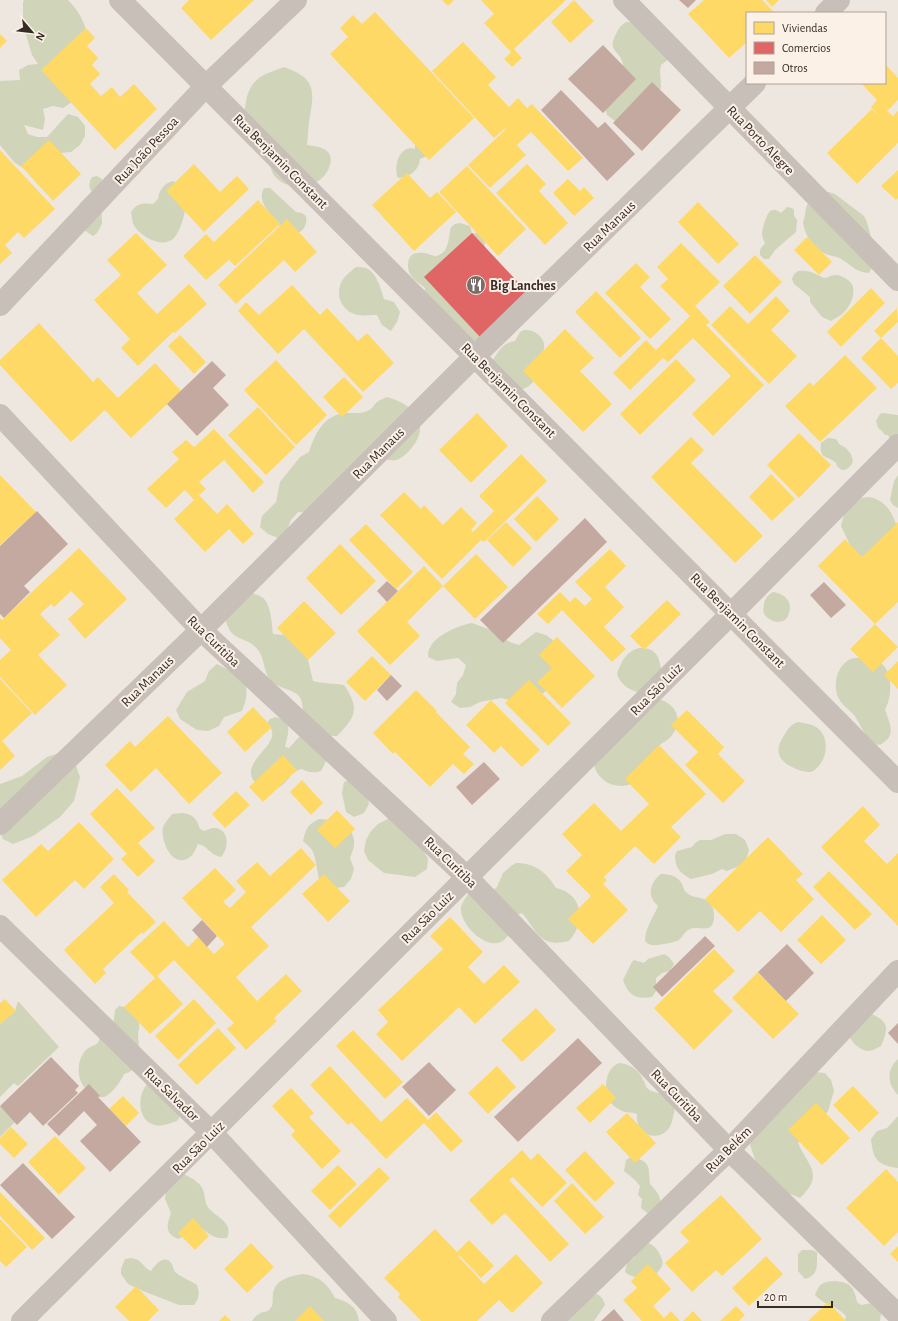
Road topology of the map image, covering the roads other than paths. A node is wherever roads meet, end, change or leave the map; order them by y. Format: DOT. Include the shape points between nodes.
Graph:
graph roads {
  1 [pos="120,0"];
  2 [pos="296,0"];
  3 [pos="624,0"];
  4 [pos="839,0"];
  5 [pos="827,12"];
  6 [pos="755,84"];
  7 [pos="206,86"];
  8 [pos="730,108"];
  9 [pos="898,280"];
  10 [pos="0,305"];
  11 [pos="475,356"];
  12 [pos="0,415"];
  13 [pos="898,446"];
  14 [pos="732,614"];
  15 [pos="201,630"];
  16 [pos="898,782"];
  17 [pos="0,824"];
  18 [pos="467,876"];
  19 [pos="0,926"];
  20 [pos="898,971"];
  21 [pos="212,1133"];
  22 [pos="729,1150"];
  23 [pos="898,1315"];
  24 [pos="22,1321"];
  25 [pos="386,1321"];
  26 [pos="552,1321"];
  1 -- 7 [label="street, Rua Benjamin Constant"];
  2 -- 7 [label="street, Rua João Pessoa"];
  3 -- 8 [label="street, Rua Porto Alegre"];
  4 -- 5 [label="street"];
  6 -- 8 [label="street, Rua Manaus"];
  7 -- 10 [label="street, Rua João Pessoa"];
  7 -- 11 [label="street, Rua Benjamin Constant"];
  8 -- 9 [label="street, Rua Porto Alegre"];
  8 -- 11 [label="street, Rua Manaus"];
  11 -- 14 [label="street, Rua Benjamin Constant"];
  11 -- 15 [label="street, Rua Manaus"];
  12 -- 15 [label="street, Rua Curitiba"];
  13 -- 14 [label="street, Rua São Luiz"];
  14 -- 16 [label="street, Rua Benjamin Constant"];
  14 -- 18 [label="street, Rua São Luiz"];
  15 -- 17 [label="street, Rua Manaus"];
  15 -- 18 [label="street, Rua Curitiba"];
  18 -- 21 [label="street, Rua São Luiz"];
  18 -- 22 [label="street, Rua Curitiba"];
  19 -- 21 [label="street, Rua Salvador"];
  20 -- 22 [label="street, Rua Belém"];
  21 -- 24 [label="street, Rua São Luiz"];
  21 -- 25 [label="street, Rua Salvador"];
  22 -- 23 [label="street, Rua Curitiba"];
  22 -- 26 [label="street, Rua Belém"];
}
